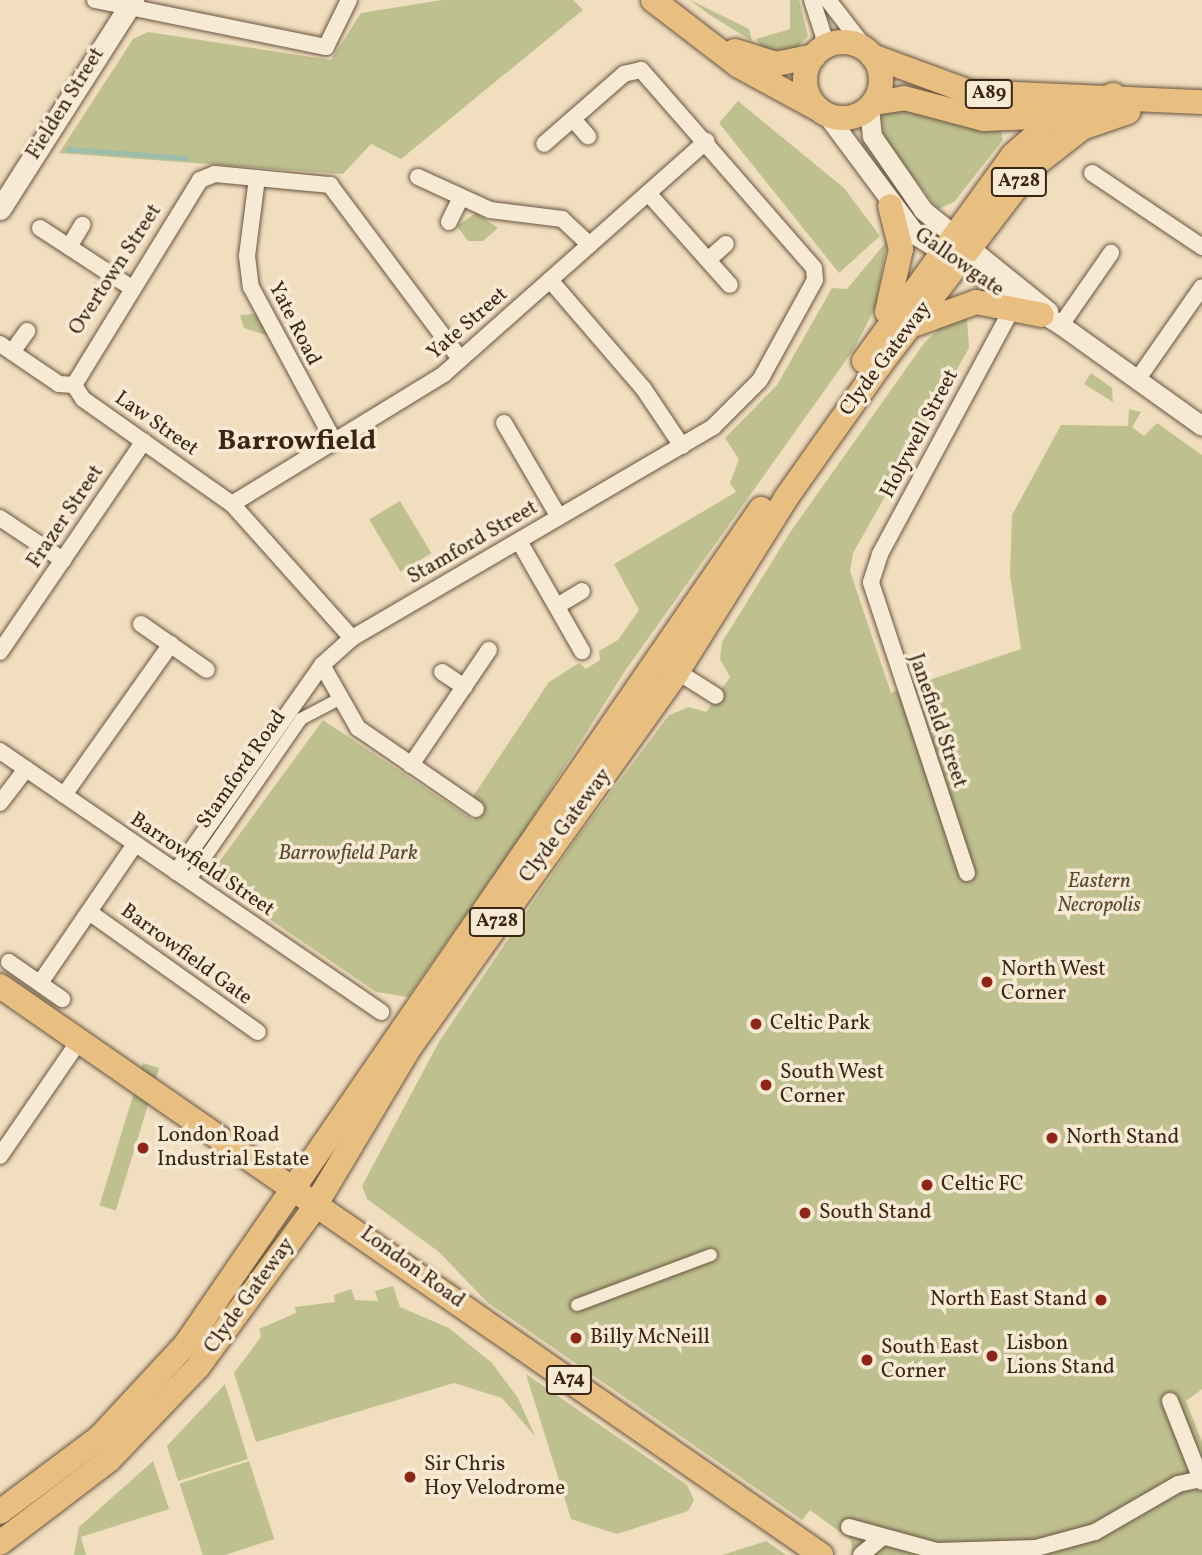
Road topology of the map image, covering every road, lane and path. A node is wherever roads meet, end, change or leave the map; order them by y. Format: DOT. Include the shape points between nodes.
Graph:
graph roads {
  1 [pos="95,0"];
  2 [pos="349,0"];
  3 [pos="653,0"];
  4 [pos="811,0"];
  5 [pos="828,0"];
  6 [pos="130,6"];
  7 [pos="712,41"];
  8 [pos="869,52"];
  9 [pos="817,53"];
  10 [pos="1202,102"];
  11 [pos="1121,104"];
  12 [pos="872,106"];
  13 [pos="822,111"];
  14 [pos="1062,116"];
  15 [pos="573,119"];
  16 [pos="588,136"];
  17 [pos="706,141"];
  18 [pos="544,144"];
  19 [pos="1092,173"];
  20 [pos="418,177"];
  21 [pos="257,178"];
  22 [pos="648,193"];
  23 [pos="460,200"];
  24 [pos="890,206"];
  25 [pos="0,209"];
  26 [pos="449,222"];
  27 [pos="82,225"];
  28 [pos="40,228"];
  29 [pos="726,244"];
  30 [pos="590,245"];
  31 [pos="69,247"];
  32 [pos="1202,247"];
  33 [pos="954,249"];
  34 [pos="1111,253"];
  35 [pos="708,260"];
  36 [pos="550,280"];
  37 [pos="730,285"];
  38 [pos="130,287"];
  39 [pos="1202,287"];
  40 [pos="1012,309"];
  41 [pos="1051,320"];
  42 [pos="907,330"];
  43 [pos="27,331"];
  44 [pos="874,345"];
  45 [pos="6,348"];
  46 [pos="460,359"];
  47 [pos="1137,380"];
  48 [pos="74,386"];
  49 [pos="505,423"];
  50 [pos="1202,426"];
  51 [pos="144,441"];
  52 [pos="334,441"];
  53 [pos="682,446"];
  54 [pos="232,504"];
  55 [pos="559,517"];
  56 [pos="0,518"];
  57 [pos="519,541"];
  58 [pos="62,560"];
  59 [pos="871,582"];
  60 [pos="582,591"];
  61 [pos="556,606"];
  62 [pos="141,624"];
  63 [pos="352,638"];
  64 [pos="171,644"];
  65 [pos="489,650"];
  66 [pos="582,651"];
  67 [pos="0,652"];
  68 [pos="654,656"];
  69 [pos="322,665"];
  70 [pos="207,670"];
  71 [pos="442,672"];
  72 [pos="677,672"];
  73 [pos="464,687"];
  74 [pos="716,696"];
  75 [pos="341,698"];
  76 [pos="0,751"];
  77 [pos="411,765"];
  78 [pos="26,769"];
  79 [pos="64,795"];
  80 [pos="0,803"];
  81 [pos="476,809"];
  82 [pos="135,844"];
  83 [pos="967,873"];
  84 [pos="183,876"];
  85 [pos="89,912"];
  86 [pos="9,962"];
  87 [pos="40,983"];
  88 [pos="0,986"];
  89 [pos="62,999"];
  90 [pos="381,1012"];
  91 [pos="258,1032"];
  92 [pos="79,1041"];
  93 [pos="0,1156"];
  94 [pos="294,1186"];
  95 [pos="318,1202"];
  96 [pos="711,1255"];
  97 [pos="577,1305"];
  98 [pos="1170,1401"];
  99 [pos="1201,1481"];
  100 [pos="0,1512"];
  101 [pos="849,1527"];
  102 [pos="881,1538"];
  103 [pos="0,1543"];
  104 [pos="821,1555"];
  105 [pos="861,1555"];
  1 -- 6 [label="street"];
  2 -- 6 [label="street" via="326,47"];
  3 -- 7 [label="main road, Gallowgate"];
  4 -- 9 [label="street" via="823,31"];
  5 -- 8 [label="street"];
  6 -- 25 [label="main road, Fielden Street"];
  7 -- 9 [label="main road, Gallowgate" via="766,63 794,64"];
  7 -- 13 [label="main road, Gallowgate" via="759,79"];
  8 -- 9 [label="main road" via="841,42"];
  8 -- 11 [label="main road, A89" via="971,92"];
  8 -- 12 [label="main road" via="881,80"];
  9 -- 13 [label="main road" via="806,87"];
  10 -- 11 [label="main road, A89"];
  11 -- 14 [label="main road, Clyde Gateway / A728"];
  11 -- 33 [label="main road, Clyde Gateway / A728" via="1048,153"];
  12 -- 13 [label="main road" via="845,118"];
  12 -- 14 [label="main road, A89" via="904,98 984,119"];
  12 -- 33 [label="street, Gallowgate" via="868,126 880,151"];
  13 -- 24 [label="street, Gallowgate" via="852,142"];
  14 -- 33 [label="main road, Clyde Gateway / A728" via="1013,155"];
  15 -- 16 [label="street"];
  15 -- 17 [label="street" via="636,69"];
  15 -- 18 [label="street"];
  17 -- 22 [label="street, Yate Street"];
  17 -- 53 [label="street, Stamford Street" via="814,268 815,280 760,380 731,413"];
  19 -- 32 [label="street" via="1138,213"];
  20 -- 23 [label="street"];
  21 -- 38 [label="street, Overtown Street" via="200,180"];
  21 -- 46 [label="street" via="330,185"];
  21 -- 52 [label="street, Yate Road" via="247,256 251,287"];
  22 -- 30 [label="street, Yate Street"];
  22 -- 35 [label="street"];
  23 -- 26 [label="street"];
  23 -- 30 [label="street" via="562,219"];
  24 -- 33 [label="street, Gallowgate"];
  24 -- 44 [label="main road" via="899,270"];
  27 -- 31 [label="street"];
  28 -- 31 [label="street"];
  29 -- 35 [label="street"];
  30 -- 36 [label="street, Yate Street"];
  31 -- 38 [label="street"];
  33 -- 41 [label="street, Gallowgate"];
  33 -- 42 [label="main road, Clyde Gateway / A728"];
  33 -- 44 [label="main road, Clyde Gateway / A728"];
  34 -- 41 [label="street"];
  35 -- 37 [label="street"];
  36 -- 46 [label="street, Yate Street"];
  36 -- 53 [label="street" via="643,388"];
  38 -- 48 [label="street, Overtown Street"];
  39 -- 47 [label="street"];
  40 -- 41 [label="main road"];
  40 -- 42 [label="main road" via="959,305"];
  40 -- 59 [label="street, Holywell Street" via="880,554"];
  41 -- 47 [label="street, Gallowgate"];
  42 -- 72 [label="main road, Clyde Gateway / A728" via="786,498"];
  43 -- 45 [label="street, Law Street"];
  44 -- 68 [label="main road, Clyde Gateway / A728"];
  45 -- 48 [label="street, Law Street" via="59,384"];
  46 -- 52 [label="street, Yate Street"];
  47 -- 50 [label="street, Gallowgate"];
  48 -- 51 [label="street, Law Street" via="83,399"];
  49 -- 55 [label="street"];
  51 -- 54 [label="street, Law Street"];
  51 -- 58 [label="street, Frazer Street"];
  52 -- 54 [label="street, Yate Street"];
  53 -- 55 [label="street, Stamford Street"];
  54 -- 63 [label="street, Law Street"];
  55 -- 57 [label="street, Stamford Street"];
  56 -- 58 [label="street"];
  57 -- 61 [label="street"];
  57 -- 63 [label="street, Stamford Street"];
  58 -- 67 [label="street, Frazer Street"];
  59 -- 83 [label="street, Janefield Street"];
  60 -- 61 [label="street"];
  61 -- 66 [label="street"];
  62 -- 64 [label="street"];
  63 -- 69 [label="street, Stamford Street"];
  64 -- 70 [label="street"];
  64 -- 79 [label="street"];
  65 -- 73 [label="street"];
  68 -- 72 [label="street"];
  68 -- 94 [label="main road, Clyde Gateway / A728"];
  69 -- 75 [label="street"];
  69 -- 84 [label="street, Stamford Street"];
  71 -- 73 [label="street"];
  72 -- 74 [label="street"];
  72 -- 95 [label="main road, Clyde Gateway / A728" via="410,1047"];
  73 -- 77 [label="street"];
  75 -- 77 [label="street" via="358,728"];
  75 -- 84 [label="street, Stamford Road" via="301,719"];
  76 -- 78 [label="street, Barrowfield Street"];
  77 -- 81 [label="street"];
  78 -- 79 [label="street, Barrowfield Street"];
  78 -- 80 [label="street"];
  79 -- 82 [label="street, Barrowfield Street"];
  82 -- 84 [label="street, Barrowfield Street"];
  82 -- 85 [label="street"];
  84 -- 90 [label="street, Barrowfield Street"];
  85 -- 87 [label="street"];
  85 -- 91 [label="street, Barrowfield Gate"];
  86 -- 87 [label="street"];
  87 -- 89 [label="street"];
  88 -- 92 [label="main road, London Road / A74"];
  92 -- 93 [label="street"];
  92 -- 94 [label="main road, London Road / A74"];
  94 -- 95 [label="main road, London Road / A74"];
  94 -- 100 [label="main road, Clyde Gateway / A728" via="168,1366 77,1457"];
  95 -- 103 [label="main road, Clyde Gateway / A728" via="217,1342 150,1420 76,1488"];
  95 -- 104 [label="main road, London Road / A74"];
  96 -- 97 [label="street"];
  98 -- 99 [label="street"];
  99 -- 102 [label="street" via="1178,1485 1095,1532 1036,1548 951,1553"];
  101 -- 102 [label="street"];
  102 -- 105 [label="street"];
}
